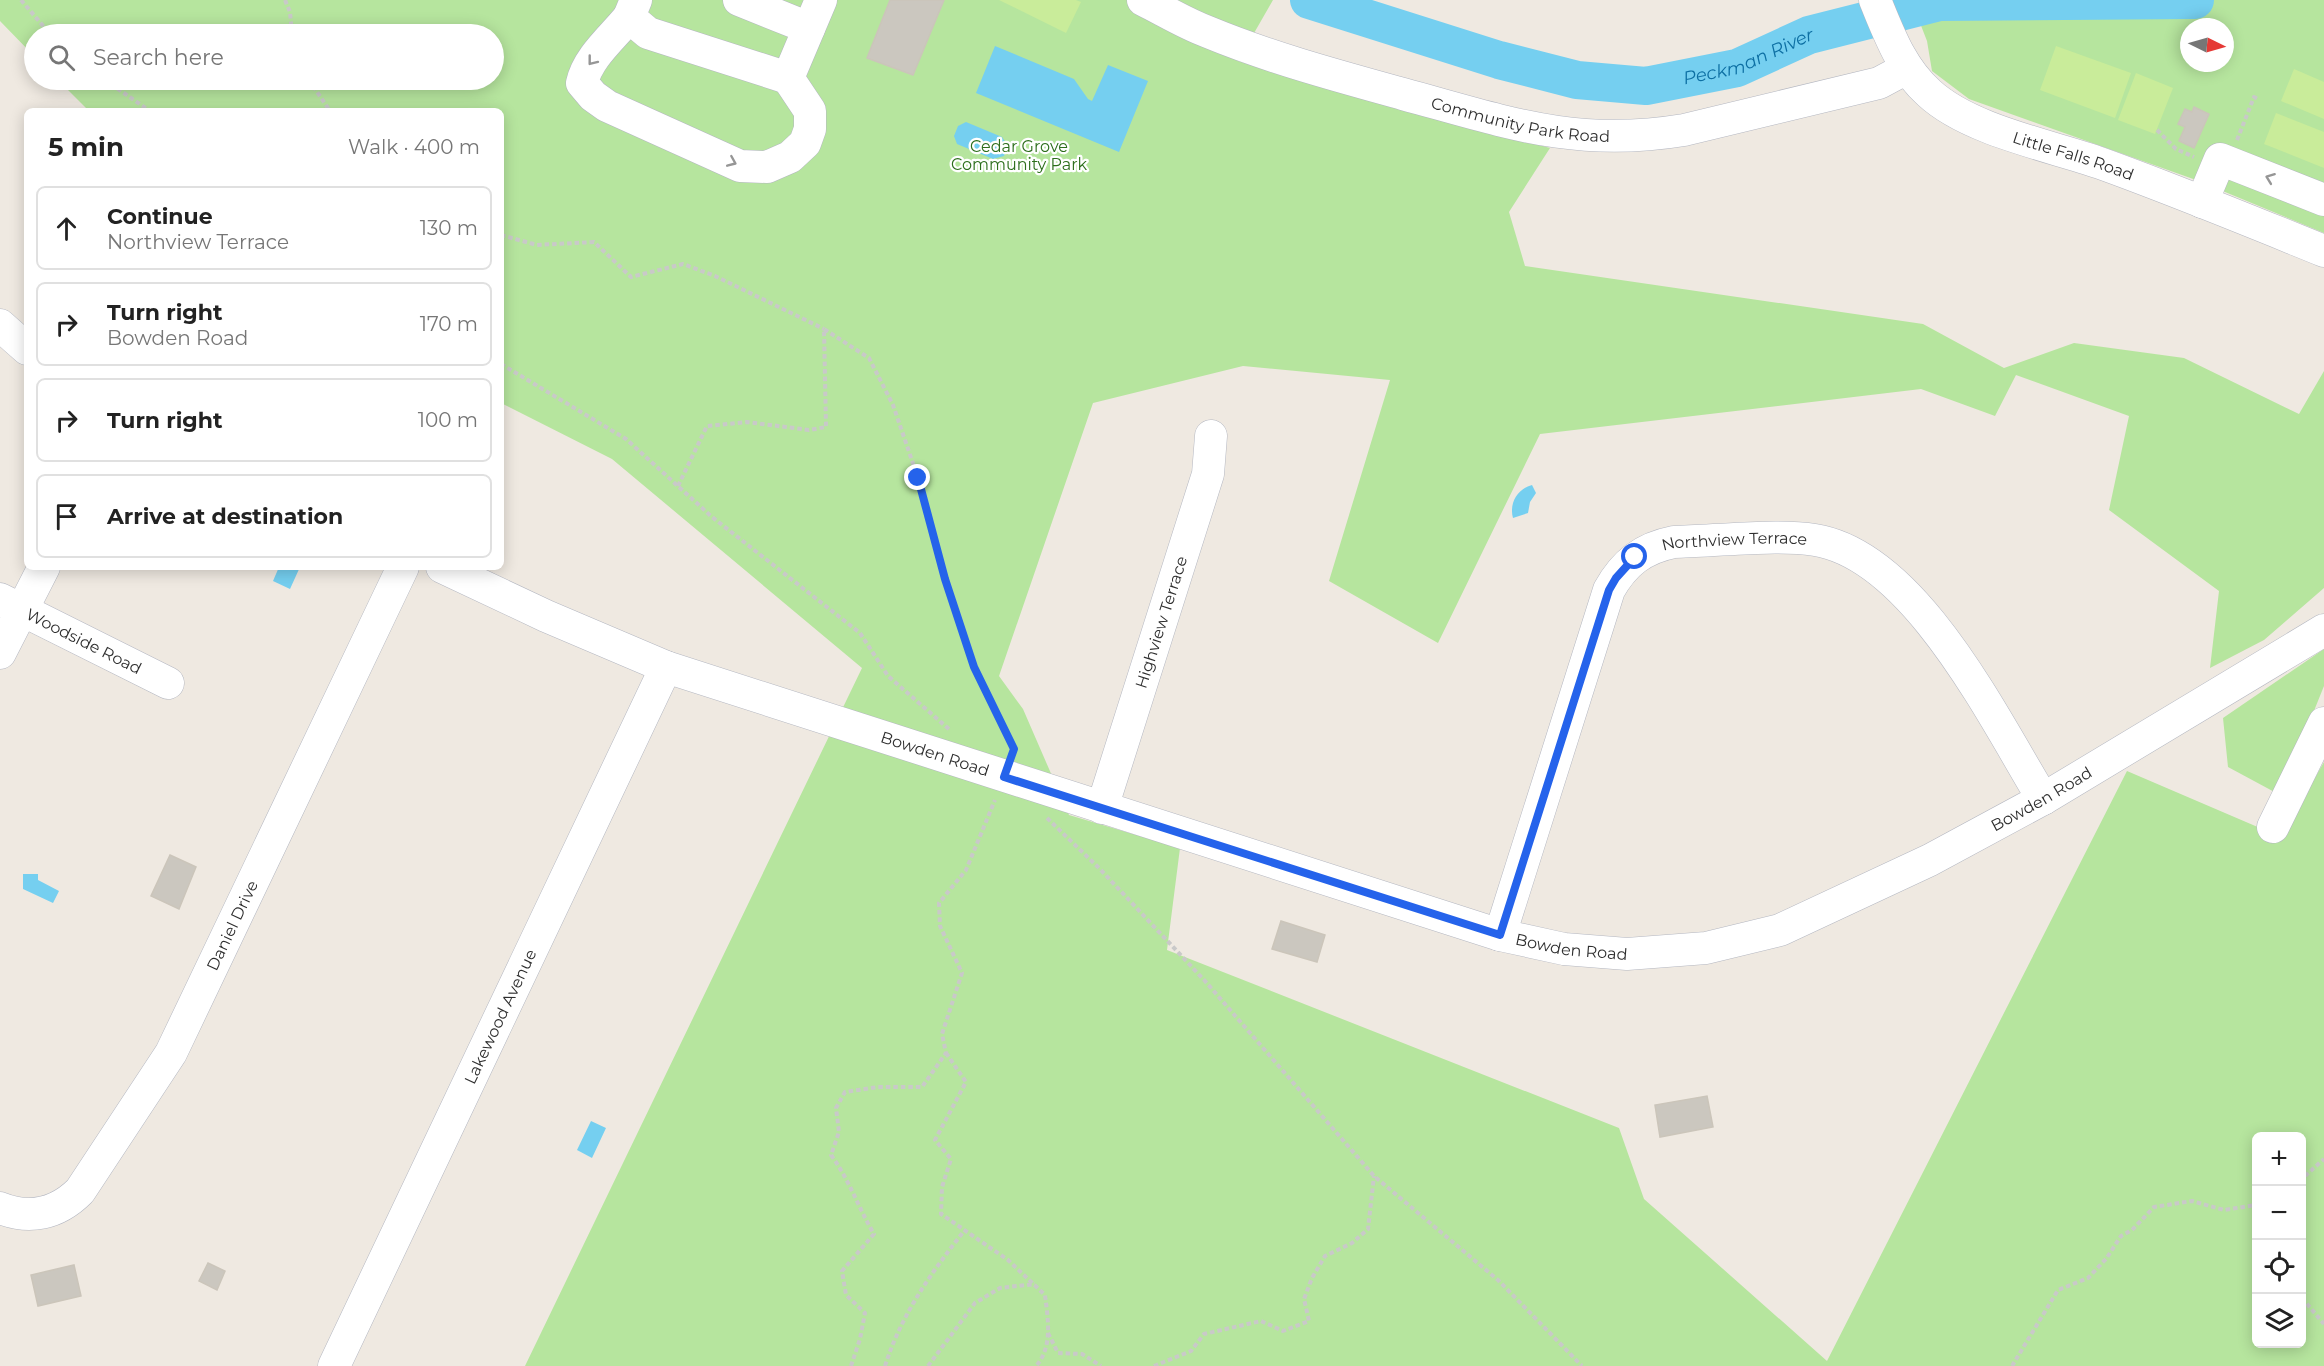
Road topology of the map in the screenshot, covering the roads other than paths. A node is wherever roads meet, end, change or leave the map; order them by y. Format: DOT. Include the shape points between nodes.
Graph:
graph roads {
  1 [pos="739,0"];
  2 [pos="821,0"];
  3 [pos="1143,0"];
  4 [pos="1875,0"];
  5 [pos="633,8"];
  6 [pos="809,28"];
  7 [pos="1901,59"];
  8 [pos="788,78"];
  9 [pos="2324,200"];
  10 [pos="2202,202"];
  11 [pos="2324,252"];
  12 [pos="0,326"];
  13 [pos="24,346"];
  14 [pos="1211,436"];
  15 [pos="41,570"];
  16 [pos="402,570"];
  17 [pos="448,570"];
  18 [pos="11,605"];
  19 [pos="2324,630"];
  20 [pos="0,653"];
  21 [pos="666,667"];
  22 [pos="168,683"];
  23 [pos="2324,723"];
  24 [pos="2043,799"];
  25 [pos="1102,808"];
  26 [pos="2273,826"];
  27 [pos="1500,935"];
  28 [pos="0,1208"];
  29 [pos="334,1366"];
  1 -- 6 [label="street"];
  2 -- 6 [label="street"];
  3 -- 7 [label="street, Community Park Road" via="1208,32 1334,74 1530,129 1590,137 1684,130 1879,82"];
  4 -- 7 [label="street, Little Falls Road"];
  5 -- 8 [label="street" via="648,33"];
  5 -- 8 [label="street, one-way" via="585,68 582,83 607,106 740,166 767,167 790,157 805,143 810,129 810,111"];
  6 -- 8 [label="street"];
  7 -- 10 [label="street, Little Falls Road" via="1930,94 1968,119"];
  9 -- 10 [label="street, one-way" via="2222,164"];
  10 -- 11 [label="street, Little Falls Road"];
  12 -- 13 [label="street"];
  14 -- 25 [label="street, Highview Terrace" via="1208,474"];
  15 -- 18 [label="street"];
  16 -- 28 [label="street, Daniel Drive" via="171,1053 80,1191 51,1211 39,1214"];
  17 -- 21 [label="street, Bowden Road"];
  18 -- 20 [label="street"];
  18 -- 22 [label="street, Woodside Road"];
  19 -- 24 [label="street, Bowden Road"];
  21 -- 25 [label="street, Bowden Road"];
  21 -- 29 [label="street, Lakewood Avenue"];
  23 -- 26 [label="street"];
  24 -- 27 [label="street, Bowden Road" via="1930,860 1780,930 1753,938 1687,951 1627,954 1564,949"];
  24 -- 27 [label="street, Northview Terrace" via="1938,631 1908,597 1856,556 1832,544 1795,539 1660,544 1635,557 1609,590"];
  25 -- 27 [label="street, Bowden Road"];
}
